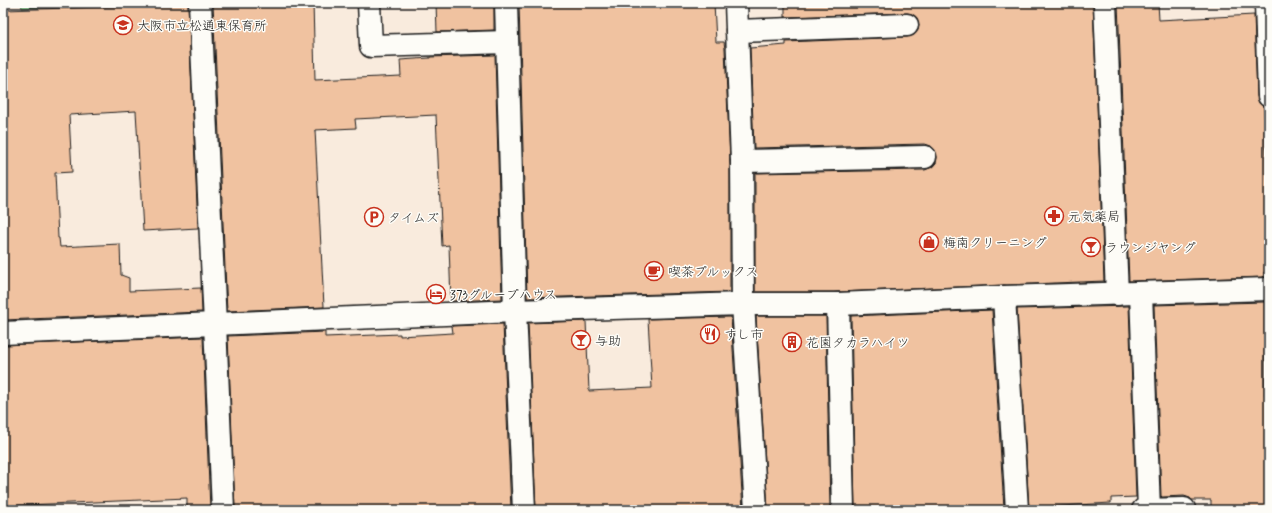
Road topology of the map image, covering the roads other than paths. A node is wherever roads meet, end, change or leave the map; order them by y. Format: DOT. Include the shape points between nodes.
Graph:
graph roads {
  1 [pos="200,3"];
  2 [pos="369,3"];
  3 [pos="506,3"];
  4 [pos="736,3"];
  5 [pos="1105,3"];
  6 [pos="1266,3"];
  7 [pos="907,25"];
  8 [pos="737,31"];
  9 [pos="507,42"];
  10 [pos="1269,96"];
  11 [pos="925,157"];
  12 [pos="742,161"];
  13 [pos="1269,289"];
  14 [pos="1141,293"];
  15 [pos="1117,294"];
  16 [pos="1004,297"];
  17 [pos="742,304"];
  18 [pos="838,304"];
  19 [pos="514,311"];
  20 [pos="215,324"];
  21 [pos="3,332"];
  22 [pos="1184,509"];
  23 [pos="223,510"];
  24 [pos="524,510"];
  25 [pos="756,510"];
  26 [pos="843,510"];
  27 [pos="1017,510"];
  28 [pos="1143,510"];
  29 [pos="1150,510"];
  1 -- 20 [label="street"];
  2 -- 9 [label="street" via="371,46"];
  3 -- 9 [label="street"];
  4 -- 8 [label="street"];
  5 -- 15 [label="street"];
  6 -- 10 [label="street"];
  7 -- 8 [label="street"];
  8 -- 12 [label="street"];
  9 -- 19 [label="street"];
  11 -- 12 [label="street"];
  12 -- 17 [label="street"];
  13 -- 14 [label="street"];
  14 -- 15 [label="street"];
  14 -- 29 [label="street"];
  15 -- 16 [label="street"];
  16 -- 18 [label="street"];
  16 -- 27 [label="street"];
  17 -- 18 [label="street"];
  17 -- 19 [label="street"];
  17 -- 25 [label="street"];
  18 -- 26 [label="street"];
  19 -- 20 [label="street"];
  19 -- 24 [label="street"];
  20 -- 21 [label="street"];
  20 -- 23 [label="street"];
  22 -- 29 [label="street"];
  28 -- 29 [label="street"];
}
